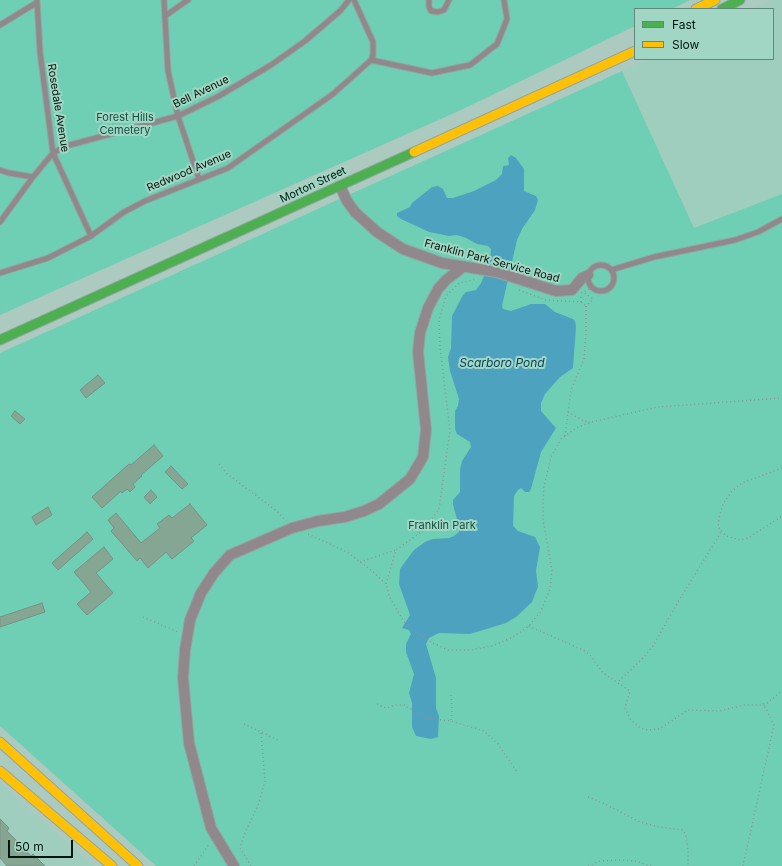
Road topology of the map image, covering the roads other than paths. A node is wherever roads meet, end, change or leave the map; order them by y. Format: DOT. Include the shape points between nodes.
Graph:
graph roads {
  1 [pos="164,0"];
  2 [pos="188,0"];
  3 [pos="349,0"];
  4 [pos="354,0"];
  5 [pos="429,0"];
  6 [pos="450,0"];
  7 [pos="504,0"];
  8 [pos="715,0"];
  9 [pos="740,0"];
  10 [pos="37,2"];
  11 [pos="698,8"];
  12 [pos="724,8"];
  13 [pos="165,16"];
  14 [pos="0,25"];
  15 [pos="634,51"];
  16 [pos="371,60"];
  17 [pos="178,116"];
  18 [pos="53,153"];
  19 [pos="0,170"];
  20 [pos="33,177"];
  21 [pos="199,179"];
  22 [pos="340,186"];
  23 [pos="782,219"];
  24 [pos="0,222"];
  25 [pos="91,236"];
  26 [pos="463,268"];
  27 [pos="611,270"];
  28 [pos="0,273"];
  29 [pos="588,275"];
  30 [pos="0,340"];
  31 [pos="0,742"];
  32 [pos="0,771"];
  33 [pos="112,866"];
  34 [pos="138,866"];
  35 [pos="234,866"];
  1 -- 13 [label="lane"];
  2 -- 13 [label="lane"];
  3 -- 17 [label="lane, Bell Avenue" via="305,41 271,66"];
  4 -- 16 [label="lane" via="373,42"];
  5 -- 6 [label="lane" via="431,11 438,12 444,10"];
  7 -- 16 [label="lane" via="507,19 497,44 470,65 432,73"];
  8 -- 11 [label="main road"];
  9 -- 12 [label="main road"];
  10 -- 14 [label="lane"];
  10 -- 18 [label="lane, Rosedale Avenue" via="40,52"];
  13 -- 17 [label="lane" via="168,71"];
  15 -- 22 [label="main road, Morton Street"];
  16 -- 21 [label="lane, Redwood Avenue" via="333,94 248,155 228,168"];
  17 -- 18 [label="lane, Bell Avenue" via="66,146"];
  17 -- 21 [label="lane"];
  18 -- 20 [label="lane, Bell Avenue"];
  18 -- 25 [label="lane, Rosedale Avenue"];
  19 -- 20 [label="lane"];
  20 -- 24 [label="lane, Bell Avenue"];
  21 -- 25 [label="lane, Redwood Avenue" via="124,212"];
  22 -- 26 [label="street, Franklin Park Service Road" via="355,212 377,232 403,249"];
  22 -- 30 [label="main road, Morton Street"];
  23 -- 27 [label="lane, Franklin Park Service Road" via="758,232 735,240 654,257"];
  25 -- 28 [label="lane, Redwood Avenue" via="48,258"];
  26 -- 29 [label="street, Franklin Park Service Road" via="511,277 539,288 564,292 572,290"];
  26 -- 35 [label="street" via="438,288 420,333 418,352 426,430 423,456 410,479 379,504 346,517 292,528 230,555 201,593 190,620 183,678 189,742 215,836"];
  27 -- 29 [label="lane, Franklin Park Service Road" via="607,266 599,265 592,268"];
  27 -- 29 [label="lane" via="614,280 610,287 603,291 592,288"];
  31 -- 34 [label="main road"];
  32 -- 33 [label="main road"];
}
